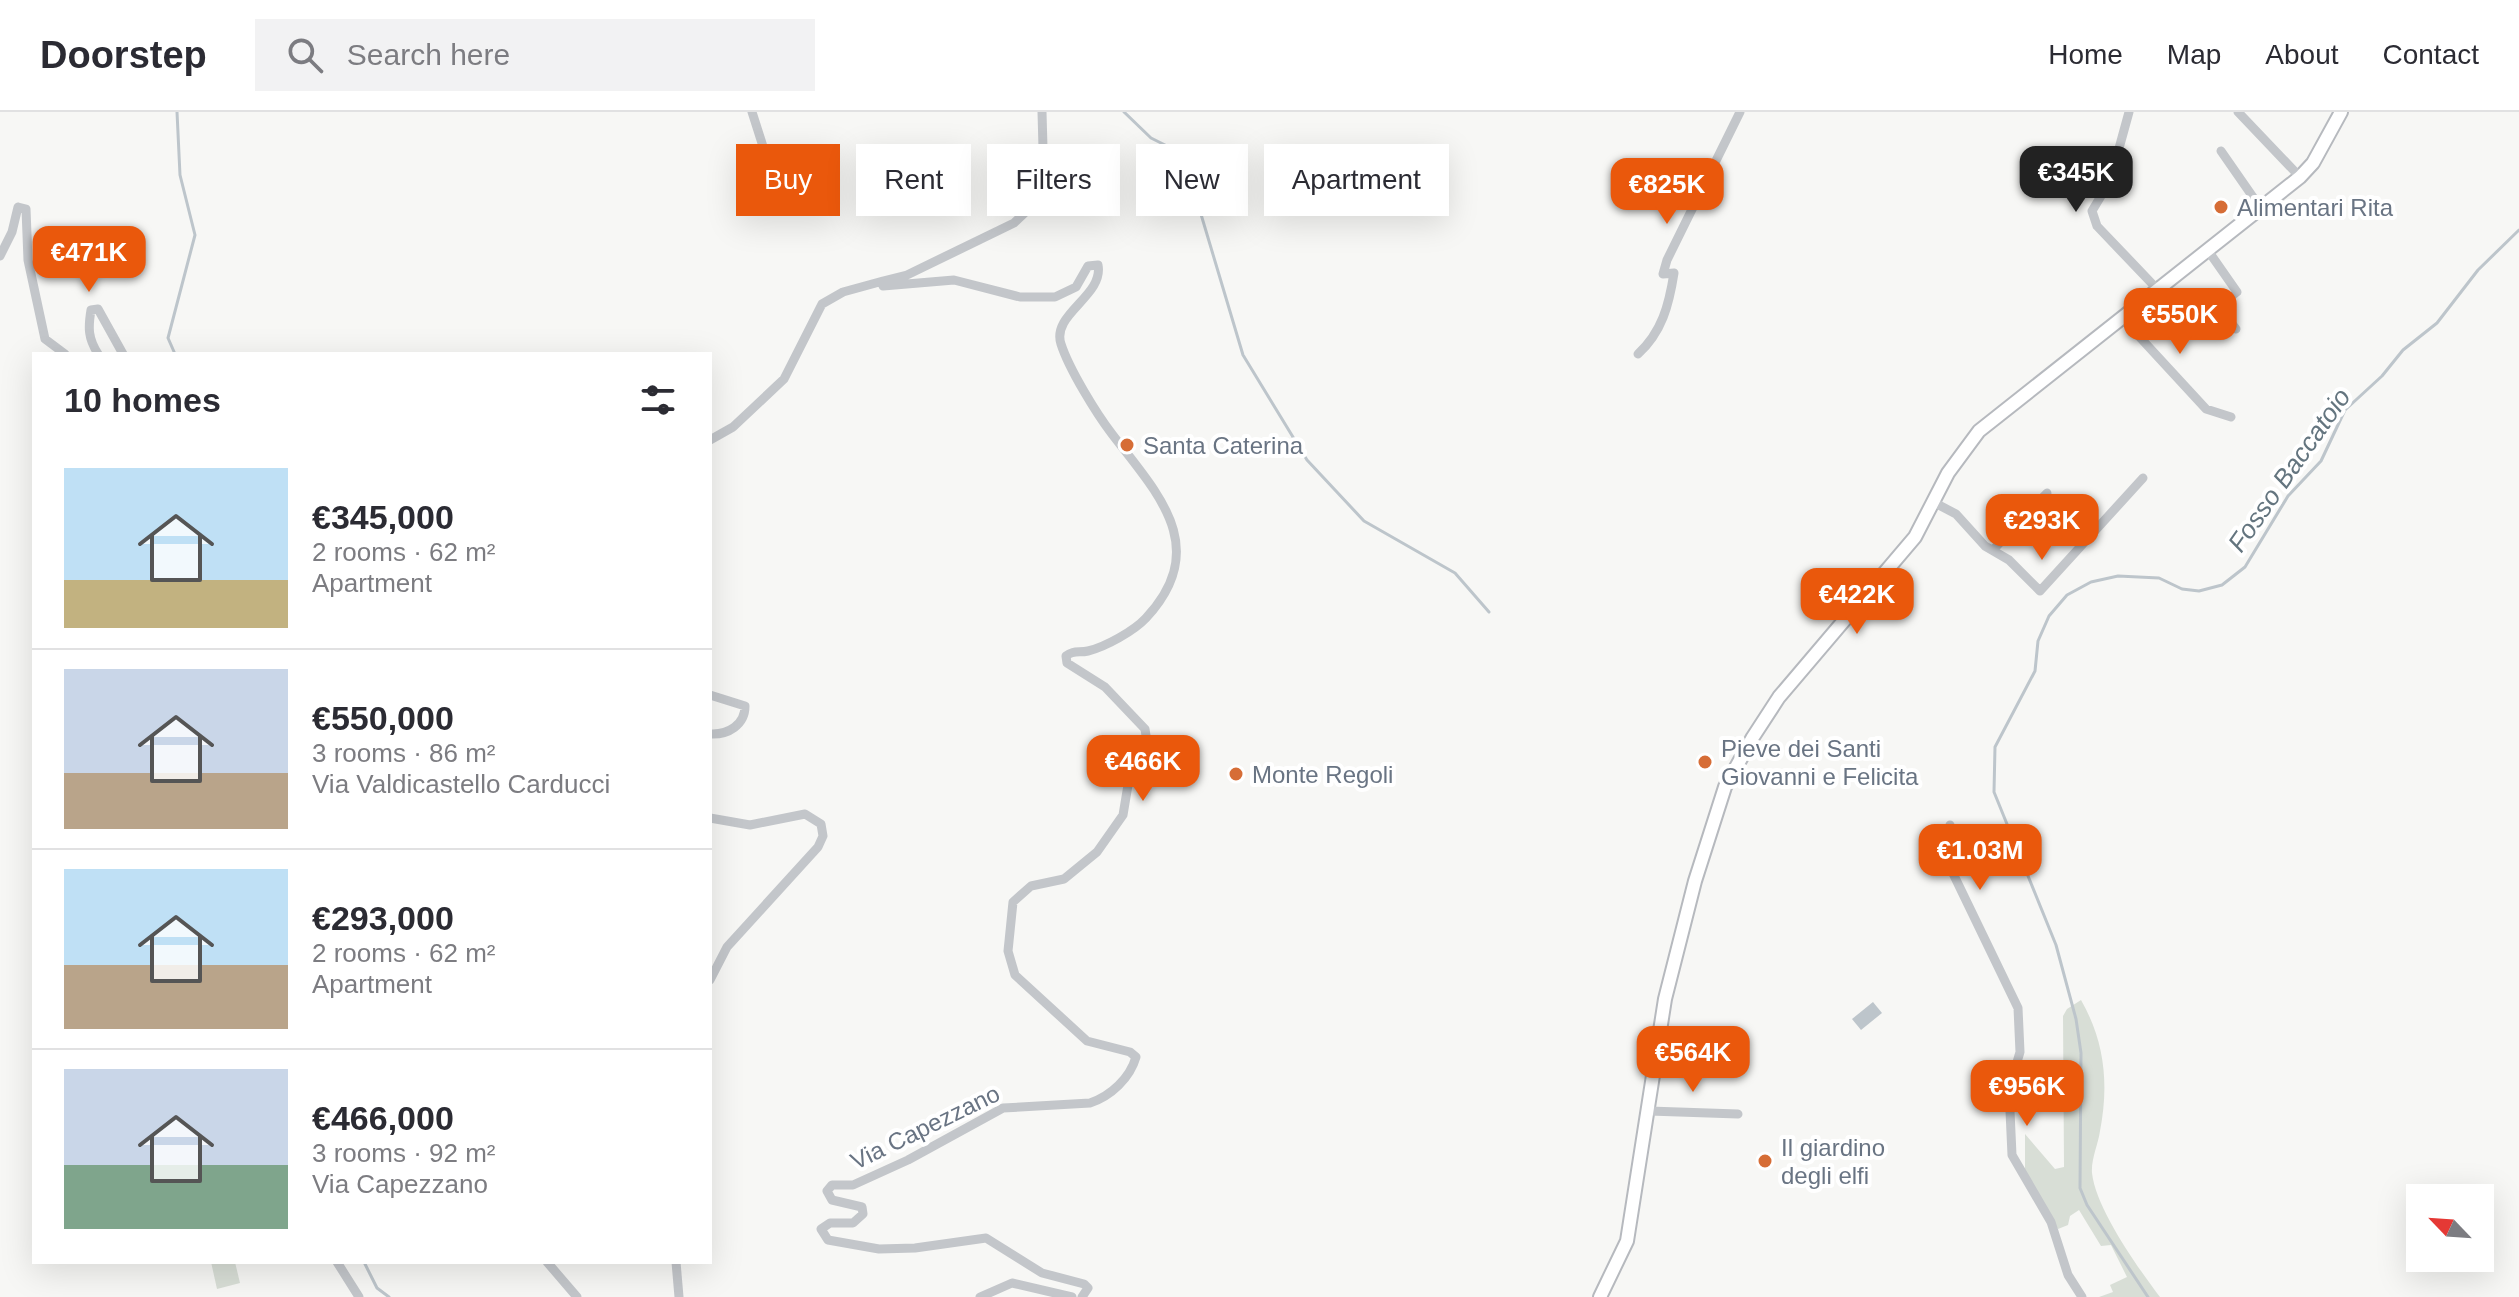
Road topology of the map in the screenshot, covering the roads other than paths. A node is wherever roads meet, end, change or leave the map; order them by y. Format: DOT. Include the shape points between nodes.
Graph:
graph roads {
  1 [pos="752,112"];
  2 [pos="1042,112"];
  3 [pos="1740,112"];
  4 [pos="2129,112"];
  5 [pos="2238,112"];
  6 [pos="2341,112"];
  7 [pos="762,144"];
  8 [pos="2221,151"];
  9 [pos="2300,177"];
  10 [pos="2262,210"];
  11 [pos="2209,252"];
  12 [pos="0,256"];
  13 [pos="883,281"];
  14 [pos="2159,291"];
  15 [pos="2123,319"];
  16 [pos="2236,329"];
  17 [pos="62,352"];
  18 [pos="97,352"];
  19 [pos="122,352"];
  20 [pos="1638,354"];
  21 [pos="2231,417"];
  22 [pos="712,439"];
  23 [pos="2143,478"];
  24 [pos="2047,493"];
  25 [pos="2010,501"];
  26 [pos="1935,503"];
  27 [pos="2024,517"];
  28 [pos="1993,550"];
  29 [pos="712,696"];
  30 [pos="712,734"];
  31 [pos="712,818"];
  32 [pos="1950,825"];
  33 [pos="712,976"];
  34 [pos="1649,1111"];
  35 [pos="1738,1114"];
  36 [pos="338,1264"];
  37 [pos="549,1264"];
  38 [pos="676,1264"];
  39 [pos="359,1297"];
  40 [pos="577,1297"];
  41 [pos="679,1297"];
  42 [pos="980,1297"];
  43 [pos="1072,1297"];
  44 [pos="1082,1297"];
  45 [pos="1600,1297"];
  46 [pos="2082,1297"];
  1 -- 7 [label="street"];
  2 -- 13 [label="street" via="1044,184 1032,206 1014,223 907,275"];
  3 -- 20 [label="street" via="1667,260 1663,274 1674,273 1656,337"];
  4 -- 14 [label="street" via="2110,181 2092,211 2097,226"];
  5 -- 9 [label="street"];
  6 -- 9 [label="street"];
  8 -- 10 [label="street"];
  9 -- 10 [label="street"];
  10 -- 11 [label="street"];
  11 -- 14 [label="street"];
  11 -- 16 [label="street" via="2237,292 2218,306"];
  12 -- 17 [label="street" via="18,207 26,209 28,260 45,339"];
  13 -- 22 [label="street" via="822,304 784,379 733,427"];
  13 -- 44 [label="street, Via Capezzano" via="887,288 954,280 1020,297 1055,297 1076,287 1088,266 1098,265 1097,280 1064,325 1061,344 1103,422 1165,508 1178,551 1171,579 1146,619 1088,651 1068,653 1065,659 1105,687 1147,735 1122,817 1097,852 1064,879 1031,886 1010,910 1008,951 1015,975 1087,1041 1130,1052 1136,1057 1133,1067 1104,1099 1003,1108 853,1185 832,1185 827,1191 832,1200 862,1207 863,1214 853,1223 824,1224 822,1235 879,1249 986,1238 1042,1273 1084,1284 1088,1288"];
  14 -- 15 [label="street"];
  15 -- 21 [label="street" via="2206,409"];
  15 -- 26 [label="street" via="1979,431 1948,473"];
  18 -- 19 [label="street" via="88,326 91,310 98,309"];
  23 -- 28 [label="street" via="2040,591"];
  24 -- 27 [label="street"];
  25 -- 27 [label="street"];
  26 -- 28 [label="street" via="1956,514"];
  26 -- 34 [label="street" via="1896,561 1779,697 1725,787 1665,999"];
  27 -- 28 [label="street"];
  29 -- 30 [label="street" via="745,706 742,722"];
  31 -- 33 [label="street" via="750,825 805,814 817,819 823,836 727,947"];
  32 -- 46 [label="street" via="1947,861 2018,1008 2020,1052 2009,1089 2012,1155 2051,1222 2068,1275"];
  34 -- 35 [label="street"];
  34 -- 45 [label="street" via="1627,1241"];
  36 -- 39 [label="street"];
  37 -- 40 [label="street"];
  38 -- 41 [label="street"];
  42 -- 43 [label="street" via="1012,1283"];
}
